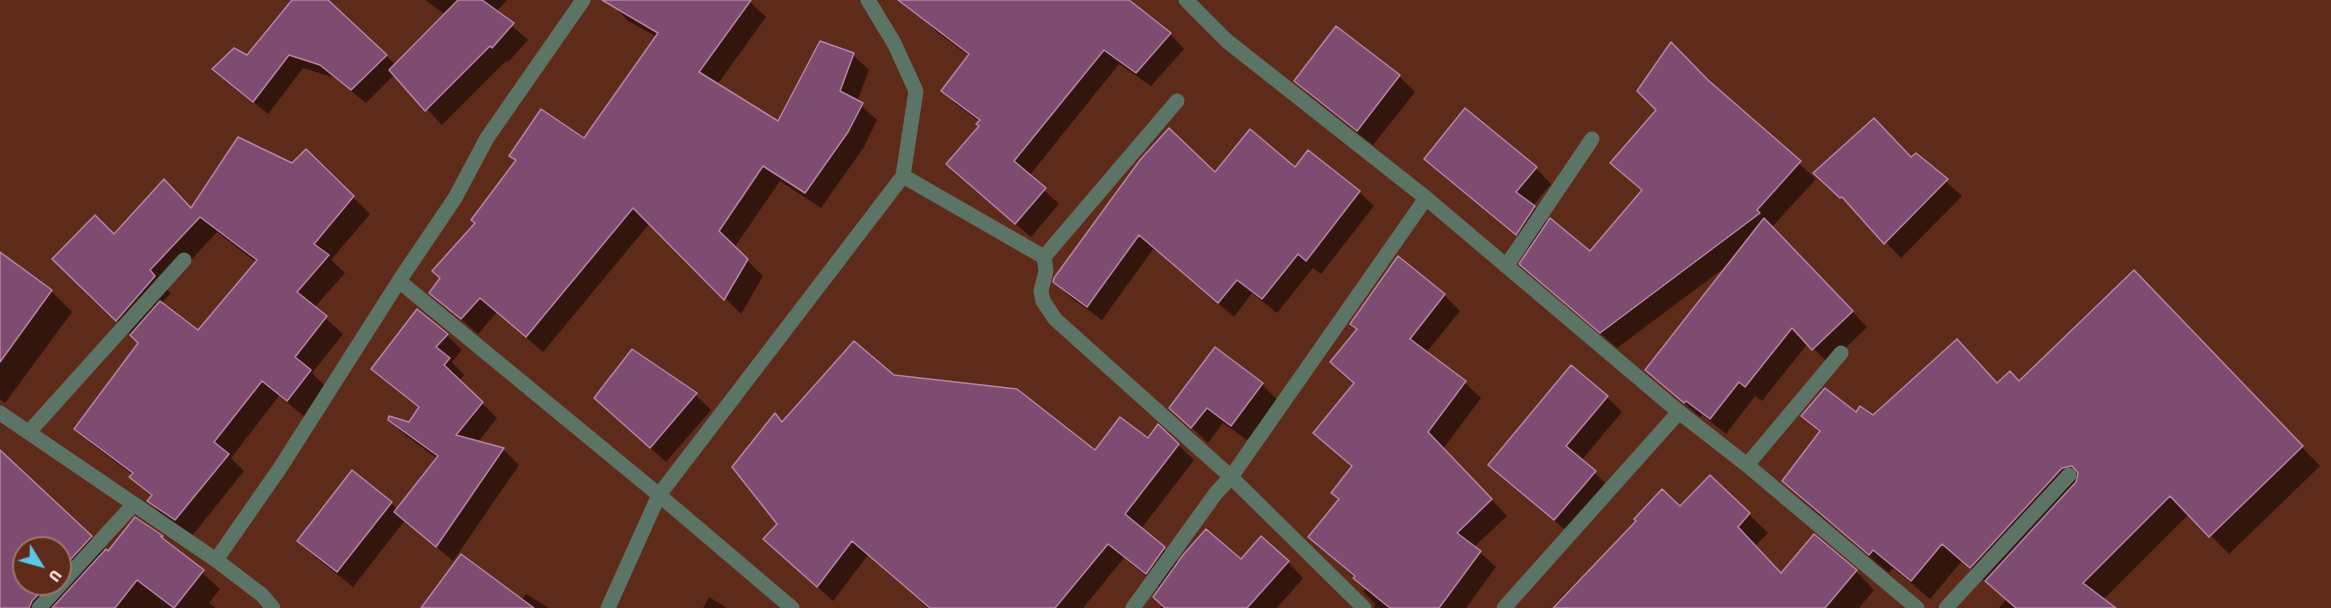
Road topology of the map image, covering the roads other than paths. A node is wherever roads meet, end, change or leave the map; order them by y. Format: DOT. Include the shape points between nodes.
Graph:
graph roads {
  1 [pos="583,0"];
  2 [pos="868,0"];
  3 [pos="1186,0"];
  4 [pos="1177,100"];
  5 [pos="1592,139"];
  6 [pos="903,176"];
  7 [pos="1426,198"];
  8 [pos="1044,257"];
  9 [pos="184,260"];
  10 [pos="1508,265"];
  11 [pos="399,280"];
  12 [pos="1841,353"];
  13 [pos="1678,412"];
  14 [pos="0,413"];
  15 [pos="29,432"];
  16 [pos="1747,465"];
  17 [pos="2069,475"];
  18 [pos="1231,477"];
  19 [pos="659,495"];
  20 [pos="133,505"];
  21 [pos="216,560"];
  22 [pos="1911,606"];
  23 [pos="39,608"];
  24 [pos="273,608"];
  25 [pos="608,608"];
  26 [pos="792,608"];
  27 [pos="1133,608"];
  28 [pos="1364,608"];
  29 [pos="1504,608"];
  30 [pos="1946,608"];
  1 -- 11 [label="street" via="487,138 455,198"];
  2 -- 6 [label="street" via="916,91"];
  3 -- 7 [label="street" via="1227,41"];
  4 -- 8 [label="street"];
  5 -- 10 [label="street"];
  6 -- 8 [label="street"];
  6 -- 19 [label="street"];
  7 -- 10 [label="street"];
  7 -- 18 [label="street"];
  8 -- 18 [label="street" via="1046,271 1041,291 1043,302 1055,319"];
  9 -- 15 [label="street"];
  10 -- 13 [label="street"];
  11 -- 19 [label="street"];
  11 -- 21 [label="street" via="280,468"];
  12 -- 16 [label="street"];
  13 -- 16 [label="street"];
  13 -- 29 [label="street"];
  14 -- 15 [label="street"];
  15 -- 20 [label="street"];
  16 -- 22 [label="street"];
  17 -- 30 [label="street"];
  18 -- 27 [label="street"];
  18 -- 28 [label="street"];
  19 -- 25 [label="street"];
  19 -- 26 [label="street"];
  20 -- 21 [label="street"];
  20 -- 23 [label="street"];
  21 -- 24 [label="street"];
}
